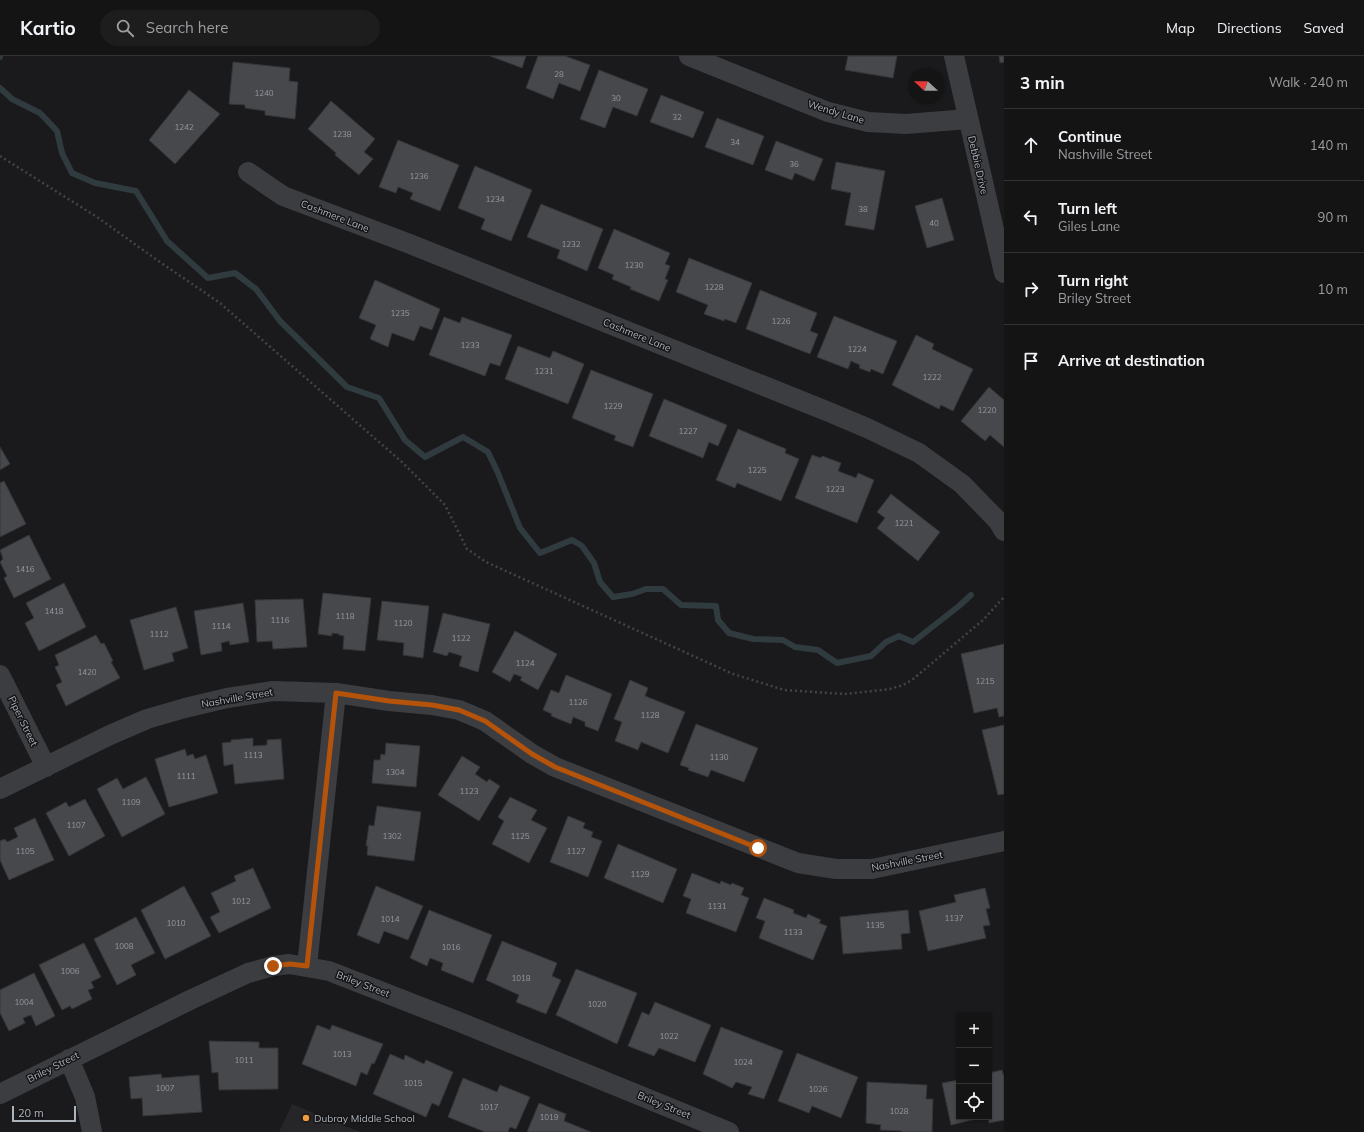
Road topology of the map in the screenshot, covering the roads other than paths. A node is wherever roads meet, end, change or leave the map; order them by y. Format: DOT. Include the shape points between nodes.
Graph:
graph roads {
  1 [pos="688,56"];
  2 [pos="954,56"];
  3 [pos="968,119"];
  4 [pos="248,172"];
  5 [pos="1004,273"];
  6 [pos="1004,531"];
  7 [pos="0,675"];
  8 [pos="336,693"];
  9 [pos="46,767"];
  10 [pos="0,789"];
  11 [pos="1004,841"];
  12 [pos="307,966"];
  13 [pos="69,1059"];
  14 [pos="0,1094"];
  15 [pos="92,1132"];
  16 [pos="729,1132"];
  1 -- 3 [label="street, Wendy Lane" via="828,112 868,122 906,124"];
  2 -- 3 [label="street, Debbie Drive"];
  3 -- 5 [label="street, Debbie Drive"];
  4 -- 6 [label="street, Cashmere Lane" via="283,196 410,244 868,428 919,453 962,484 998,521"];
  7 -- 9 [label="street, Piper Street"];
  8 -- 9 [label="street, Nashville Street" via="273,691 185,708 147,719"];
  8 -- 11 [label="street, Nashville Street" via="459,710 485,721 555,767 798,863 836,869 872,869"];
  8 -- 12 [label="street"];
  9 -- 10 [label="street, Nashville Street"];
  12 -- 13 [label="street, Briley Street" via="273,966 248,973"];
  12 -- 16 [label="street, Briley Street" via="329,971 464,1024"];
  13 -- 14 [label="street, Briley Street"];
  13 -- 15 [label="street" via="85,1097"];
}
